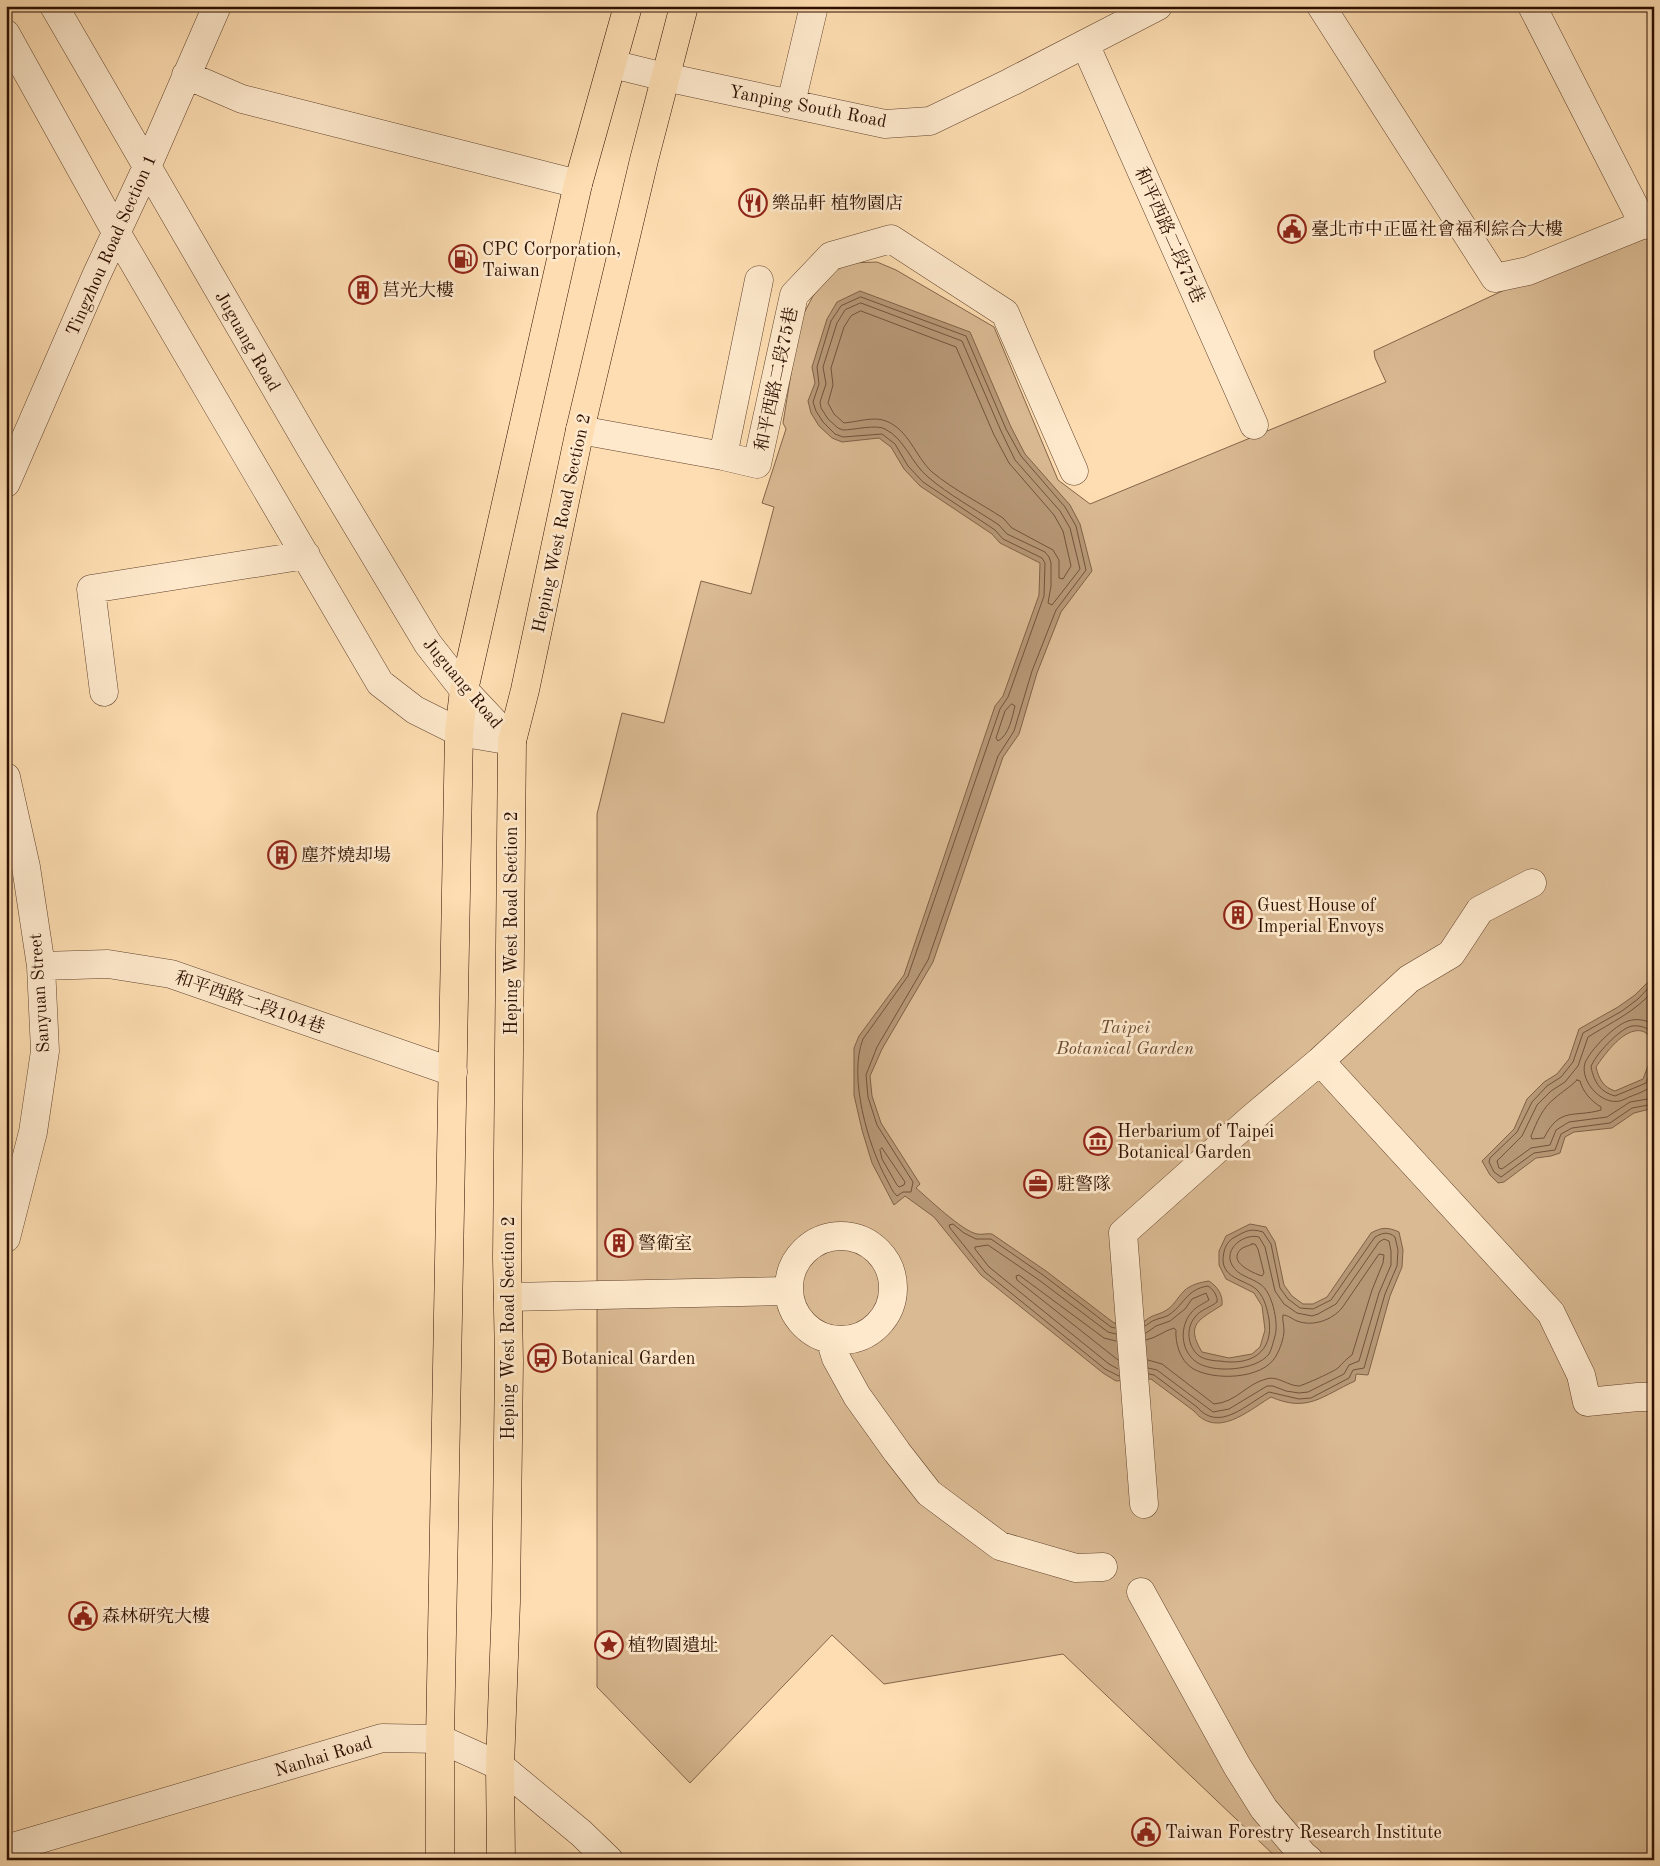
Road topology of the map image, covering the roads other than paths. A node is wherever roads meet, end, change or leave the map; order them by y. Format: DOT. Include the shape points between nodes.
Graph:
graph roads {
  1 [pos="54,6"];
  2 [pos="216,6"];
  3 [pos="628,6"];
  4 [pos="684,6"];
  5 [pos="814,6"];
  6 [pos="1158,6"];
  7 [pos="1321,6"];
  8 [pos="1532,6"];
  9 [pos="6,34"];
  10 [pos="1085,44"];
  11 [pos="612,64"];
  12 [pos="186,75"];
  13 [pos="665,77"];
  14 [pos="791,103"];
  15 [pos="146,169"];
  16 [pos="578,184"];
  17 [pos="1649,222"];
  18 [pos="116,232"];
  19 [pos="759,280"];
  20 [pos="1254,425"];
  21 [pos="580,430"];
  22 [pos="723,456"];
  23 [pos="1074,471"];
  24 [pos="6,483"];
  25 [pos="306,555"];
  26 [pos="464,690"];
  27 [pos="104,692"];
  28 [pos="459,732"];
  29 [pos="512,741"];
  30 [pos="6,777"];
  31 [pos="1532,883"];
  32 [pos="41,966"];
  33 [pos="1320,1061"];
  34 [pos="453,1072"];
  35 [pos="6,1238"];
  36 [pos="789,1291"];
  37 [pos="508,1297"];
  38 [pos="830,1339"];
  39 [pos="1654,1397"];
  40 [pos="1144,1504"];
  41 [pos="1103,1567"];
  42 [pos="1140,1592"];
  43 [pos="440,1739"];
  44 [pos="500,1766"];
  45 [pos="21,1850"];
  46 [pos="440,1860"];
  47 [pos="501,1860"];
  48 [pos="609,1860"];
  49 [pos="1309,1860"];
  1 -- 15 [label="street, Juguang Road"];
  2 -- 12 [label="street, Tingzhou Road Section 1"];
  3 -- 11 [label="main road"];
  4 -- 13 [label="main road, Heping West Road Section 2"];
  5 -- 14 [label="street"];
  6 -- 10 [label="street, Yanping South Road"];
  7 -- 17 [label="street" via="1495,278 1528,271"];
  8 -- 17 [label="street"];
  9 -- 18 [label="street, Juguang Road"];
  10 -- 14 [label="street, Yanping South Road" via="930,122 884,124"];
  10 -- 20 [label="street, 和平西路二段75巷"];
  11 -- 13 [label="street, Yanping South Road"];
  11 -- 16 [label="main road"];
  12 -- 15 [label="street, Tingzhou Road Section 1"];
  12 -- 16 [label="street" via="242,99"];
  13 -- 14 [label="street, Yanping South Road"];
  13 -- 21 [label="main road, Heping West Road Section 2"];
  15 -- 18 [label="street, Tingzhou Road Section 1"];
  15 -- 26 [label="street, Juguang Road" via="396,593 428,644"];
  16 -- 26 [label="main road"];
  18 -- 24 [label="street, Tingzhou Road Section 1"];
  18 -- 25 [label="street, Juguang Road"];
  19 -- 22 [label="street, 和平西路二段75巷"];
  21 -- 22 [label="street, 和平西路二段75巷"];
  21 -- 29 [label="main road, Heping West Road Section 2"];
  22 -- 23 [label="street, 和平西路二段75巷" via="757,464 794,296 830,256 891,239 1005,313"];
  25 -- 27 [label="street" via="91,589"];
  25 -- 28 [label="street, Juguang Road" via="380,683 415,710"];
  26 -- 28 [label="main road"];
  26 -- 29 [label="street, Juguang Road"];
  28 -- 29 [label="street, Juguang Road"];
  28 -- 34 [label="main road"];
  29 -- 37 [label="main road, Heping West Road Section 2"];
  30 -- 32 [label="street, Sanyuan Street" via="26,867"];
  31 -- 33 [label="street" via="1480,910 1451,954 1410,979"];
  32 -- 34 [label="street, 和平西路二段104巷" via="108,964 172,974"];
  32 -- 35 [label="street, Sanyuan Street" via="45,1051 33,1132"];
  33 -- 39 [label="street" via="1551,1313 1581,1375 1587,1402"];
  33 -- 40 [label="street" via="1123,1233"];
  34 -- 43 [label="main road"];
  36 -- 37 [label="street"];
  36 -- 38 [label="street" via="791,1304 806,1327"];
  36 -- 38 [label="street" via="794,1264 813,1244 825,1238 838,1236 858,1240 876,1249 891,1272 893,1293 888,1312 869,1333 844,1340"];
  37 -- 44 [label="main road, Heping West Road Section 2" via="506,1602"];
  38 -- 41 [label="street" via="836,1358 857,1396 930,1493 1000,1546 1076,1568"];
  42 -- 49 [label="street" via="1241,1773 1264,1809"];
  43 -- 44 [label="street, Nanhai Road"];
  43 -- 45 [label="street, Nanhai Road" via="382,1738"];
  43 -- 46 [label="main road"];
  44 -- 47 [label="main road, Heping West Road Section 2"];
  44 -- 48 [label="street, Nanhai Road"];
}
